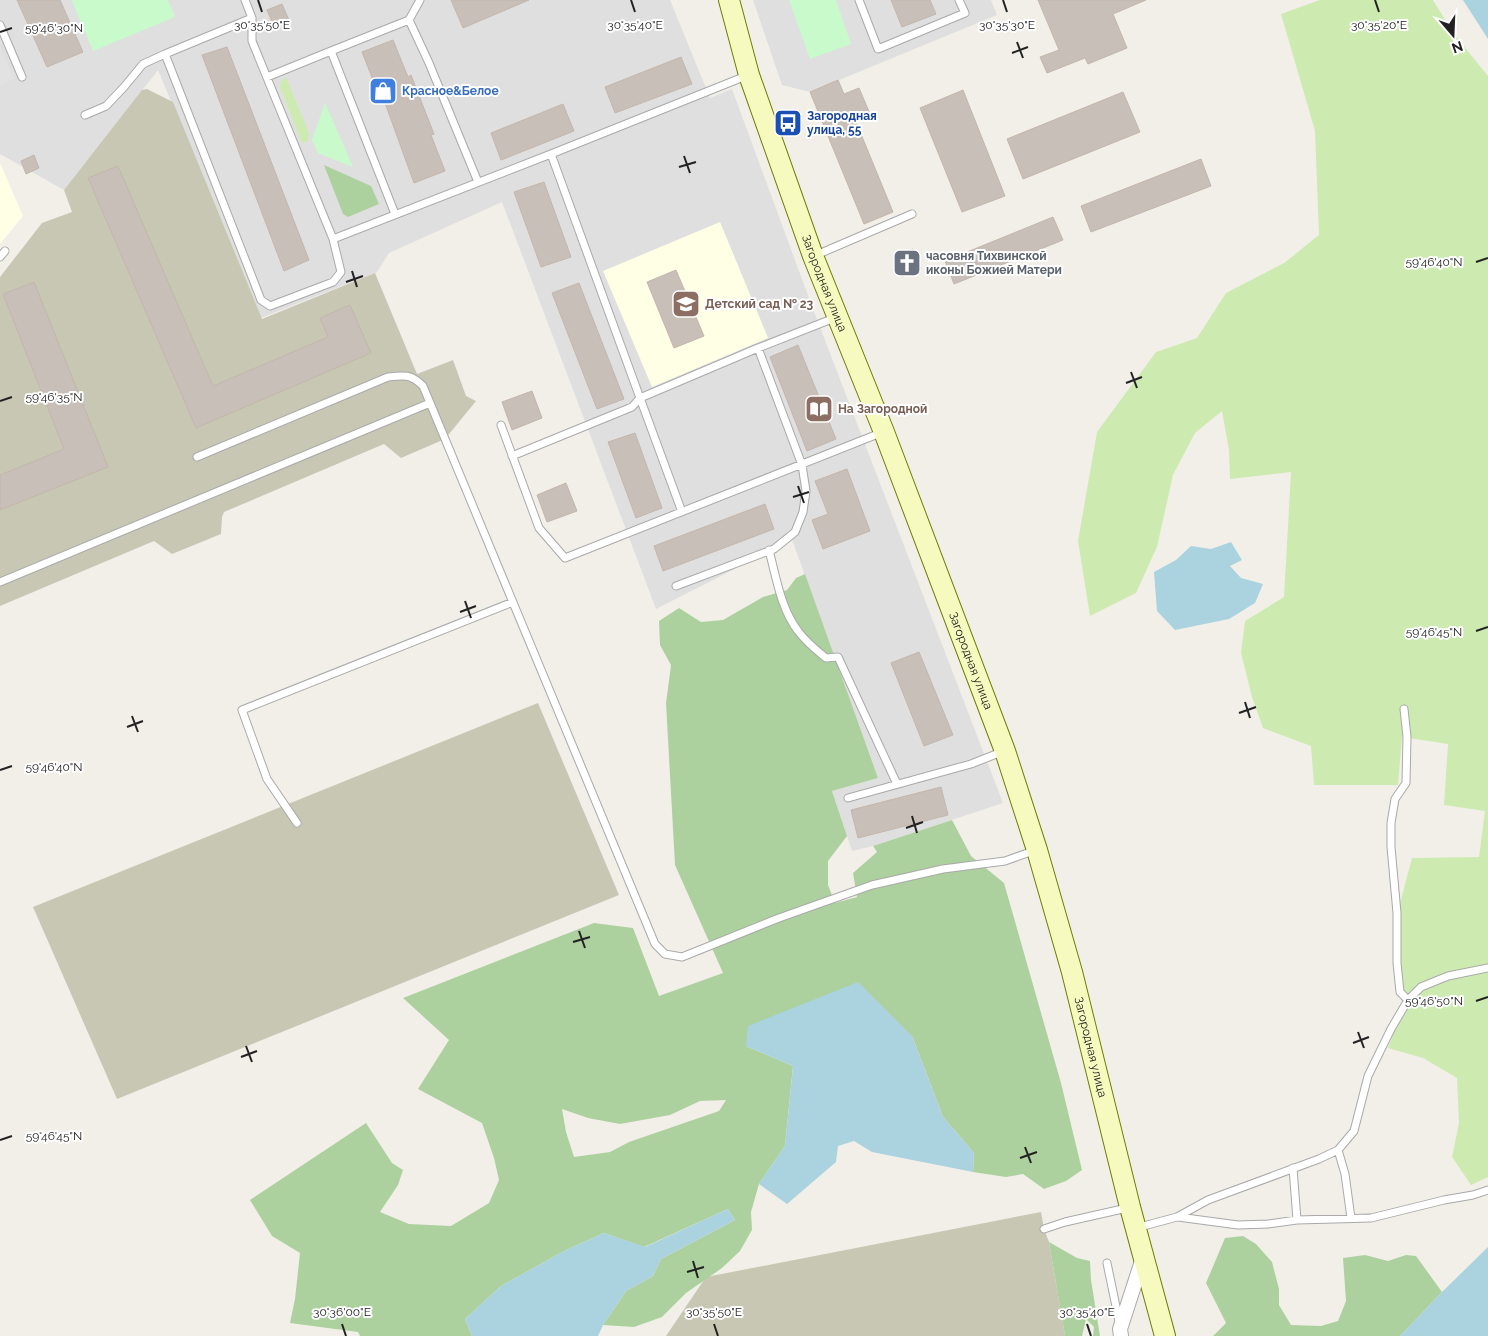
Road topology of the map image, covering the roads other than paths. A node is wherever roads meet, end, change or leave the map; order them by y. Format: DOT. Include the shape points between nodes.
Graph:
graph roads {
  1 [pos="245,0"];
  2 [pos="420,0"];
  3 [pos="729,0"];
  4 [pos="859,0"];
  5 [pos="959,0"];
  6 [pos="252,18"];
  7 [pos="409,20"];
  8 [pos="0,25"];
  9 [pos="331,51"];
  10 [pos="165,54"];
  11 [pos="749,75"];
  12 [pos="22,77"];
  13 [pos="267,77"];
  14 [pos="85,115"];
  15 [pos="551,154"];
  16 [pos="478,182"];
  17 [pos="395,214"];
  18 [pos="912,214"];
  19 [pos="333,239"];
  20 [pos="813,256"];
  21 [pos="838,317"];
  22 [pos="758,348"];
  23 [pos="640,398"];
  24 [pos="430,403"];
  25 [pos="501,426"];
  26 [pos="884,432"];
  27 [pos="512,456"];
  28 [pos="197,457"];
  29 [pos="802,465"];
  30 [pos="682,512"];
  31 [pos="769,550"];
  32 [pos="0,582"];
  33 [pos="676,586"];
  34 [pos="513,602"];
  35 [pos="1404,709"];
  36 [pos="1004,751"];
  37 [pos="897,784"];
  38 [pos="848,798"];
  39 [pos="297,823"];
  40 [pos="1037,850"];
  41 [pos="1488,968"];
  42 [pos="1408,1000"];
  43 [pos="1338,1150"];
  44 [pos="1293,1168"];
  45 [pos="1488,1190"];
  46 [pos="1130,1207"];
  47 [pos="1177,1217"];
  48 [pos="1352,1218"];
  49 [pos="1297,1220"];
  50 [pos="1136,1228"];
  51 [pos="1044,1229"];
  52 [pos="1143,1258"];
  53 [pos="1107,1263"];
  54 [pos="1121,1332"];
  55 [pos="1164,1336"];
  1 -- 6 [label="lane"];
  2 -- 7 [label="lane"];
  3 -- 11 [label="main road, Загородная улица"];
  4 -- 5 [label="lane" via="878,49 964,13"];
  6 -- 10 [label="lane"];
  6 -- 13 [label="lane" via="252,42"];
  7 -- 9 [label="lane"];
  7 -- 16 [label="lane"];
  8 -- 12 [label="lane"];
  9 -- 13 [label="lane"];
  9 -- 17 [label="lane"];
  10 -- 14 [label="lane" via="143,64 106,106"];
  10 -- 19 [label="lane" via="261,300 270,306 333,282 341,272"];
  11 -- 15 [label="lane"];
  11 -- 20 [label="main road, Загородная улица"];
  13 -- 19 [label="lane"];
  15 -- 16 [label="lane"];
  15 -- 23 [label="lane"];
  16 -- 17 [label="lane"];
  17 -- 19 [label="lane"];
  18 -- 20 [label="lane"];
  20 -- 21 [label="main road, Загородная улица"];
  21 -- 22 [label="lane"];
  21 -- 26 [label="main road, Загородная улица"];
  22 -- 23 [label="lane"];
  22 -- 29 [label="lane"];
  23 -- 27 [label="lane" via="632,407"];
  23 -- 30 [label="lane"];
  24 -- 28 [label="lane" via="423,386 414,378 403,375 388,377"];
  24 -- 32 [label="lane"];
  24 -- 34 [label="lane"];
  25 -- 27 [label="lane"];
  26 -- 29 [label="lane"];
  26 -- 36 [label="main road, Загородная улица"];
  27 -- 30 [label="lane" via="539,528 565,558"];
  29 -- 30 [label="lane"];
  29 -- 31 [label="lane" via="806,491 803,512 795,532"];
  31 -- 33 [label="lane"];
  31 -- 37 [label="lane" via="785,606 797,630 826,658 838,657"];
  34 -- 39 [label="lane" via="242,710 267,779"];
  34 -- 40 [label="lane" via="656,944 665,954 682,957 872,885 943,869 1005,861"];
  35 -- 42 [label="lane" via="1408,737 1406,783 1395,800 1391,848 1400,992"];
  36 -- 37 [label="lane" via="971,764"];
  36 -- 40 [label="main road, Загородная улица"];
  37 -- 38 [label="lane"];
  40 -- 46 [label="main road, Загородная улица" via="1072,972"];
  41 -- 42 [label="lane" via="1448,976 1421,987"];
  42 -- 43 [label="lane" via="1368,1076 1354,1131"];
  43 -- 44 [label="lane"];
  43 -- 48 [label="lane"];
  44 -- 47 [label="lane" via="1208,1200"];
  44 -- 49 [label="lane"];
  45 -- 48 [label="lane" via="1371,1218"];
  46 -- 50 [label="main road, Загородная улица"];
  46 -- 51 [label="lane"];
  47 -- 49 [label="lane" via="1238,1225"];
  47 -- 50 [label="lane"];
  48 -- 49 [label="lane"];
  50 -- 52 [label="main road, Загородная улица"];
  52 -- 54 [label="street"];
  52 -- 55 [label="main road, Загородная улица"];
  53 -- 54 [label="lane"];
}
